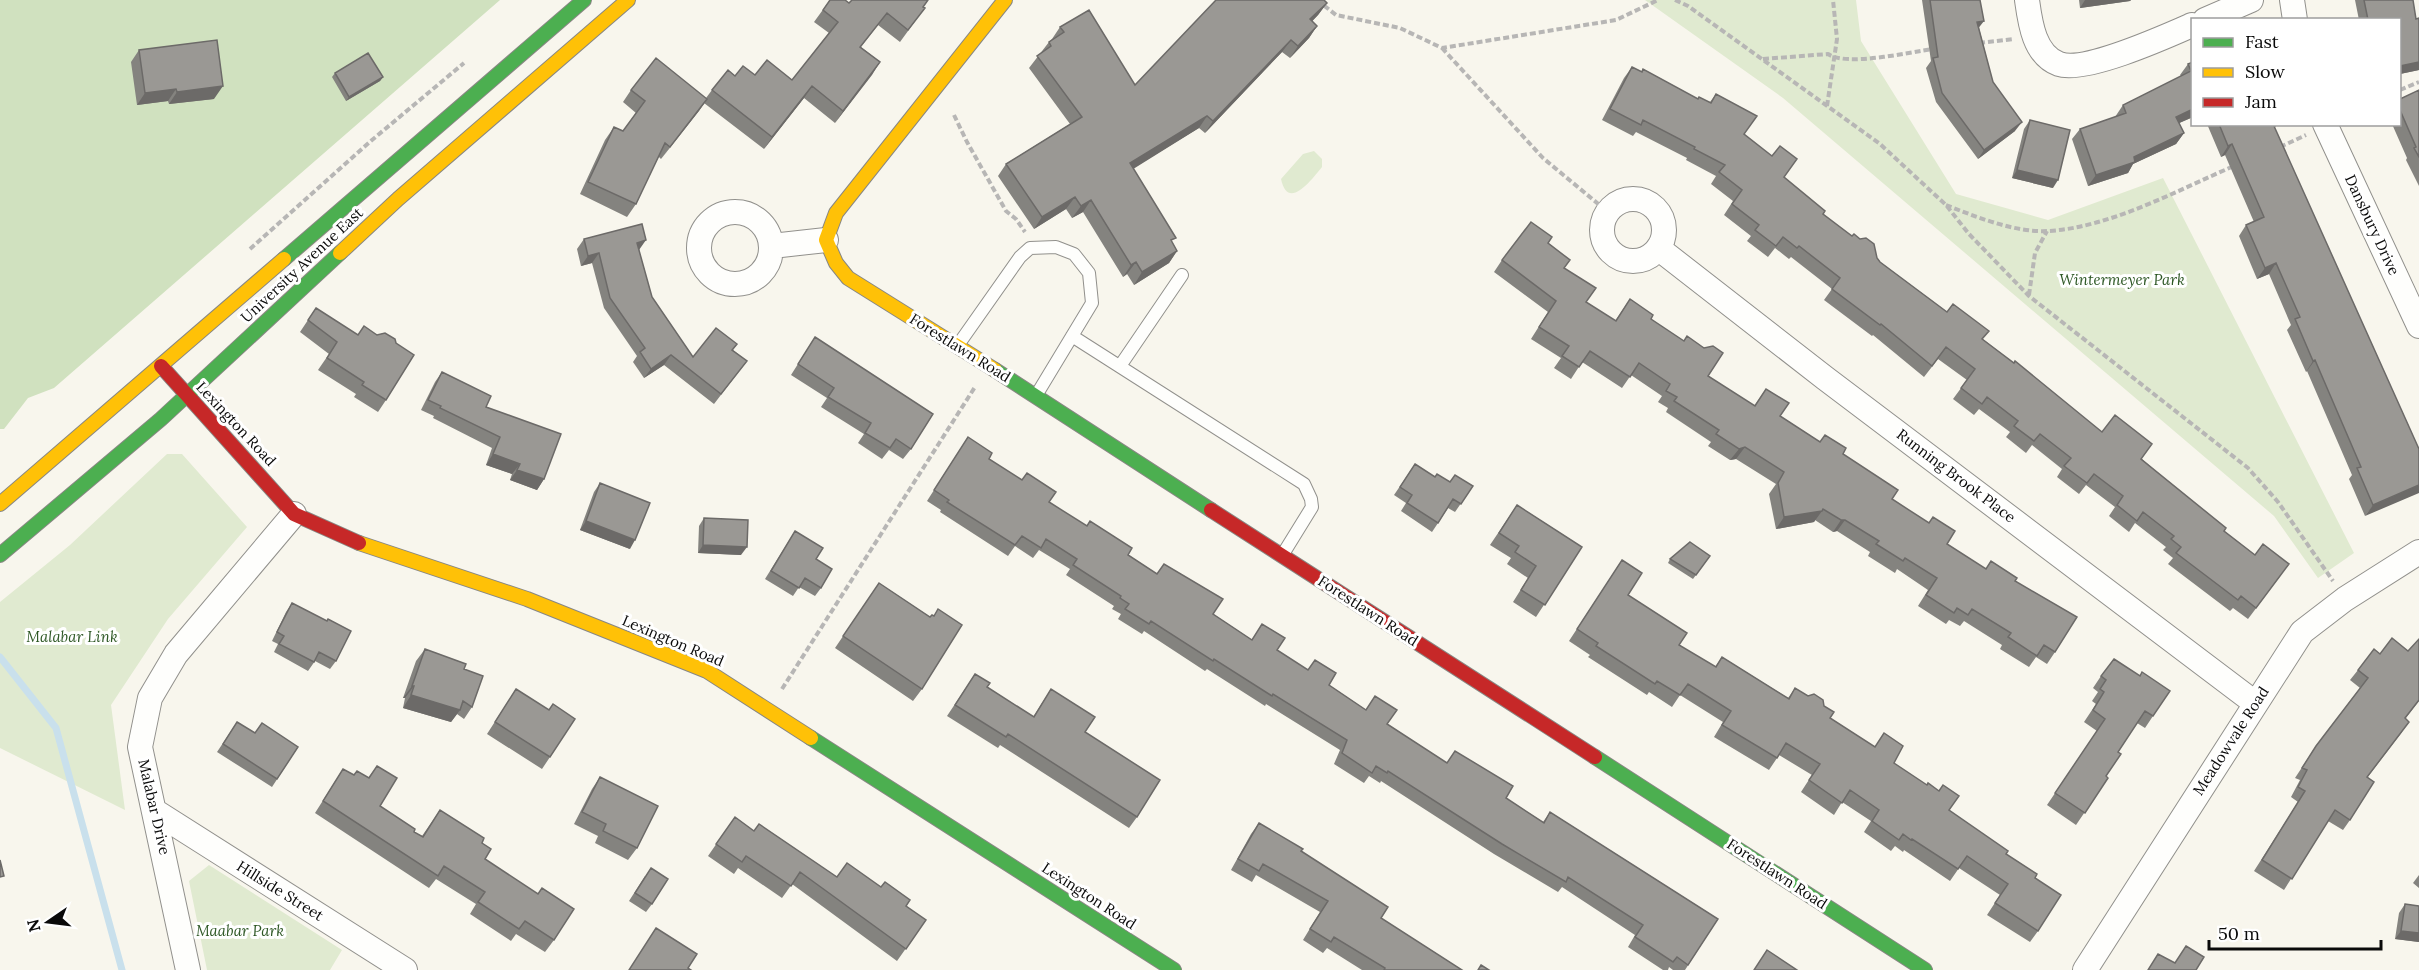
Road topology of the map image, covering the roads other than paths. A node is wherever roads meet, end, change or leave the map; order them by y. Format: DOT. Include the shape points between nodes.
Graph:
graph roads {
  1 [pos="584,0"];
  2 [pos="628,0"];
  3 [pos="1005,0"];
  4 [pos="2027,0"];
  5 [pos="2250,0"];
  6 [pos="2292,0"];
  7 [pos="2210,18"];
  8 [pos="2295,18"];
  9 [pos="2191,26"];
  10 [pos="2318,129"];
  11 [pos="826,240"];
  12 [pos="772,246"];
  13 [pos="1658,248"];
  14 [pos="1182,275"];
  15 [pos="2419,326"];
  16 [pos="1072,336"];
  17 [pos="958,346"];
  18 [pos="161,366"];
  19 [pos="1120,366"];
  20 [pos="186,396"];
  21 [pos="1036,396"];
  22 [pos="0,504"];
  23 [pos="294,514"];
  24 [pos="2419,552"];
  25 [pos="0,555"];
  26 [pos="1282,555"];
  27 [pos="2255,703"];
  28 [pos="156,812"];
  29 [pos="188,970"];
  30 [pos="405,970"];
  31 [pos="1174,970"];
  32 [pos="1925,970"];
  33 [pos="2085,970"];
  1 -- 18 [label="street, University Avenue East"];
  2 -- 20 [label="street, University Avenue East" via="398,199"];
  3 -- 11 [label="street" via="837,213"];
  4 -- 9 [label="street" via="2034,36 2044,53 2059,64 2108,57"];
  5 -- 7 [label="street"];
  6 -- 8 [label="street"];
  10 -- 15 [label="street, Dansbury Drive"];
  11 -- 12 [label="street"];
  11 -- 17 [label="street, Forestlawn Road" via="848,278"];
  13 -- 13 [label="street" via="1664,230 1662,219 1648,203 1624,200 1608,212 1602,226 1603,236 1610,251 1619,258 1642,260"];
  13 -- 27 [label="street, Running Brook Place"];
  14 -- 19 [label="lane"];
  16 -- 17 [label="lane" via="1092,303 1089,273 1074,254 1042,246 1030,248 1020,257"];
  16 -- 19 [label="lane"];
  16 -- 21 [label="lane"];
  17 -- 21 [label="street, Forestlawn Road"];
  18 -- 20 [label="street, Lexington Road"];
  18 -- 22 [label="street, University Avenue East"];
  19 -- 26 [label="lane" via="1304,484 1312,507"];
  20 -- 23 [label="street, Lexington Road"];
  20 -- 25 [label="street, University Avenue East"];
  21 -- 26 [label="street, Forestlawn Road"];
  23 -- 28 [label="street, Malabar Drive" via="176,654 150,698 140,747"];
  23 -- 31 [label="street, Lexington Road" via="351,540 527,599 707,671"];
  24 -- 27 [label="street, Meadowvale Road" via="2302,632"];
  26 -- 32 [label="street, Forestlawn Road"];
  27 -- 33 [label="street, Meadowvale Road"];
  28 -- 29 [label="street, Malabar Drive"];
  28 -- 30 [label="street, Hillside Street"];
}
